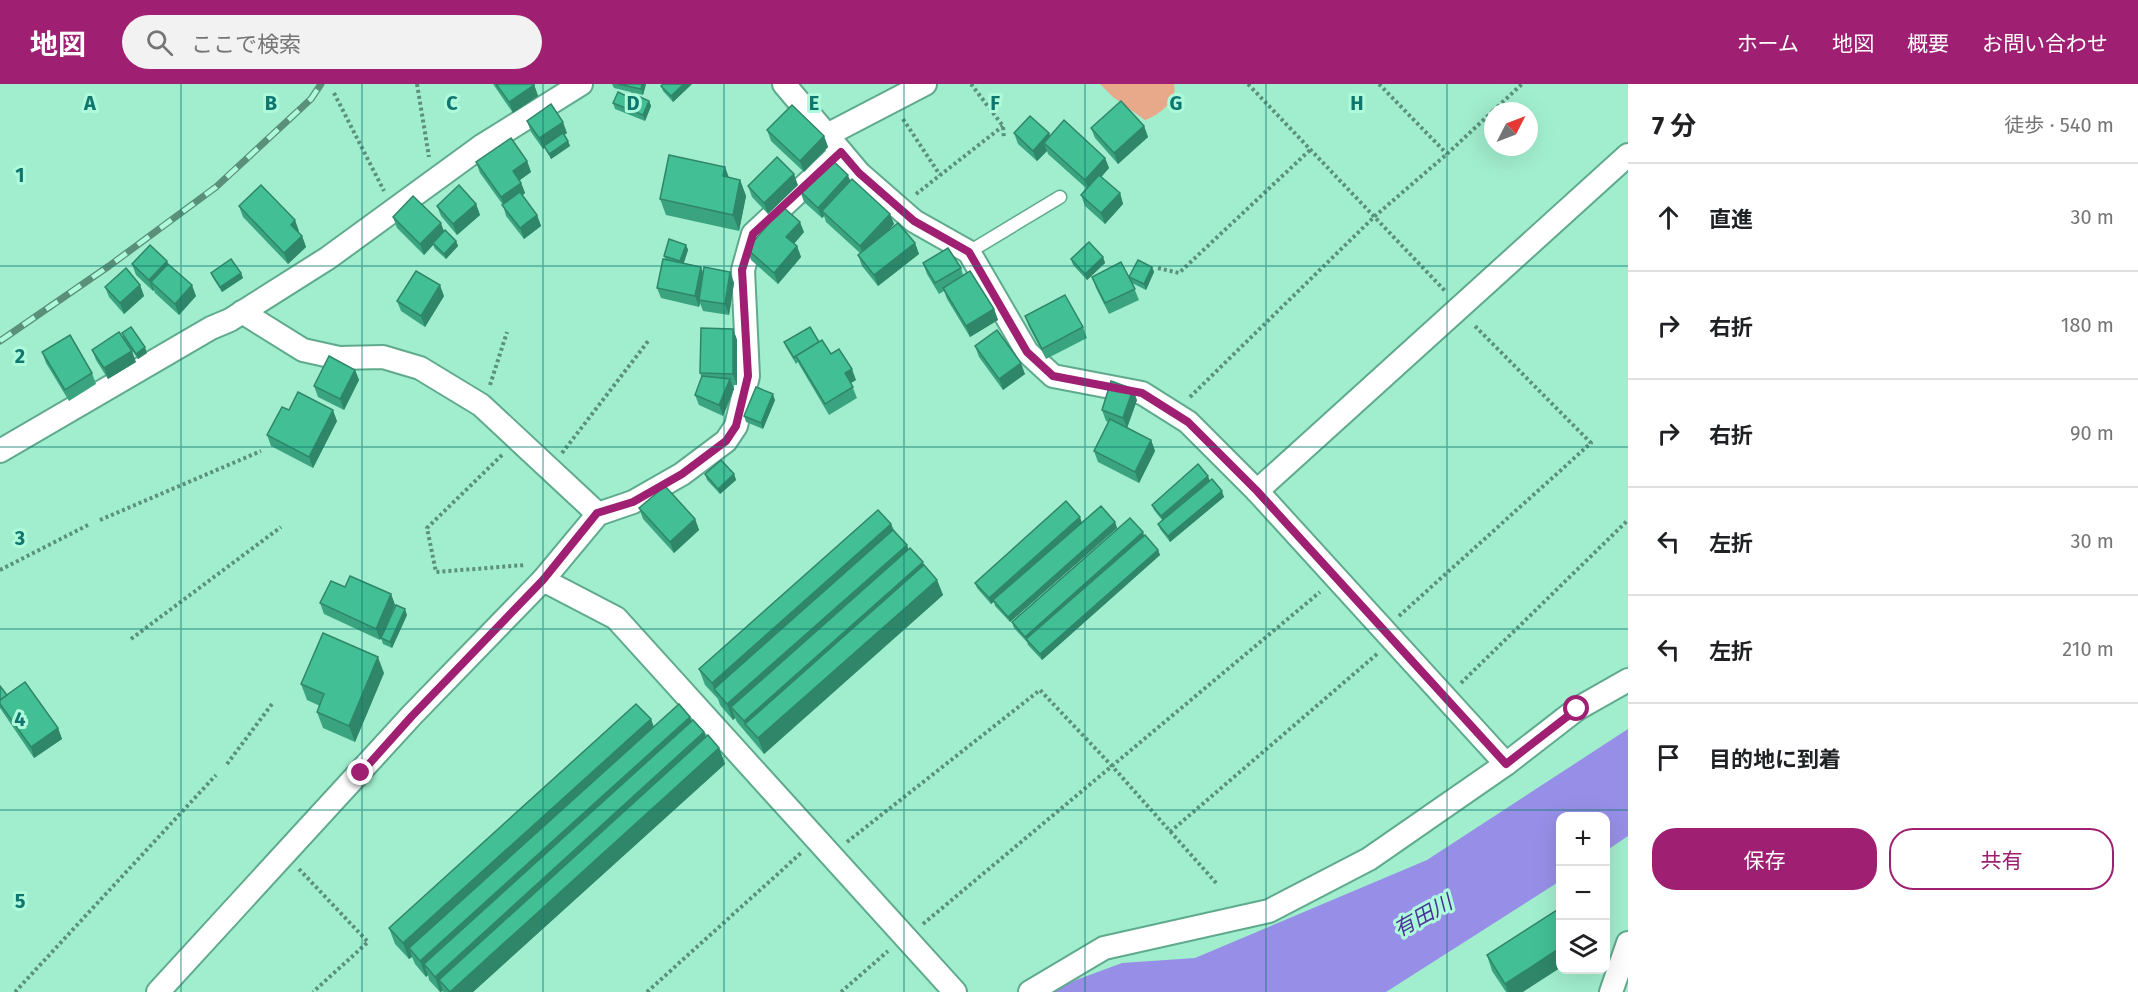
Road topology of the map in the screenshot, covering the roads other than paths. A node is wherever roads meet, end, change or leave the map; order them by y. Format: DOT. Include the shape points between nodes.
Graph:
graph roads {
  1 [pos="581,84"];
  2 [pos="784,84"];
  3 [pos="925,84"];
  4 [pos="834,143"];
  5 [pos="1628,155"];
  6 [pos="1060,196"];
  7 [pos="969,252"];
  8 [pos="242,312"];
  9 [pos="0,451"];
  10 [pos="1257,491"];
  11 [pos="597,513"];
  12 [pos="537,572"];
  13 [pos="1628,680"];
  14 [pos="1506,764"];
  15 [pos="1628,944"];
  16 [pos="159,992"];
  17 [pos="955,992"];
  18 [pos="1030,992"];
  19 [pos="1611,992"];
  1 -- 8 [label="street" via="483,145 328,258"];
  2 -- 4 [label="street"];
  3 -- 4 [label="street" via="890,102"];
  4 -- 7 [label="street" via="859,173 914,221"];
  4 -- 11 [label="street" via="753,234 742,270 748,376 736,426 726,441 682,474 633,502"];
  5 -- 10 [label="street"];
  6 -- 7 [label="lane"];
  7 -- 10 [label="street" via="1027,352 1053,376 1142,393 1188,422"];
  8 -- 9 [label="street"];
  8 -- 11 [label="street" via="303,350 339,358 383,357 420,368 481,405"];
  10 -- 14 [label="street"];
  11 -- 12 [label="street"];
  12 -- 16 [label="street" via="412,716"];
  12 -- 17 [label="street" via="616,618"];
  13 -- 14 [label="street" via="1577,709"];
  14 -- 18 [label="street" via="1369,859 1269,911 1104,948"];
  15 -- 19 [label="street"];
}
